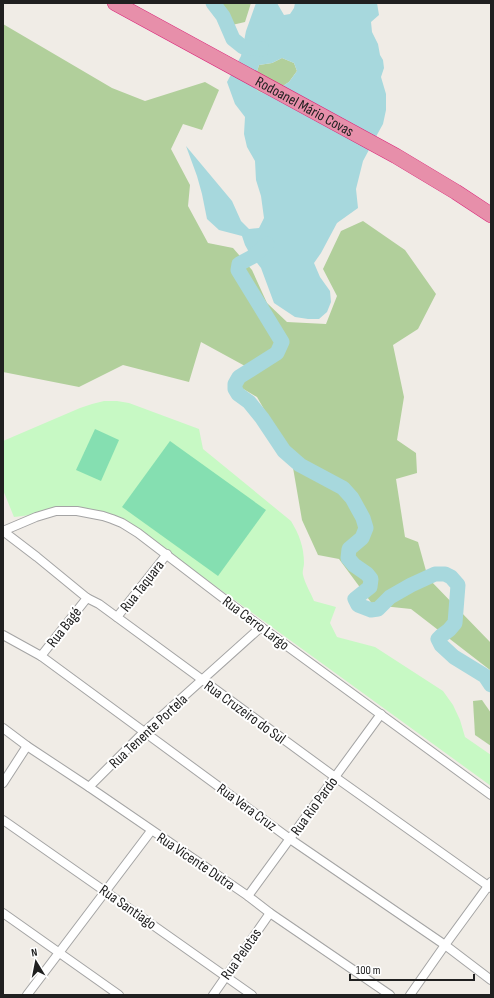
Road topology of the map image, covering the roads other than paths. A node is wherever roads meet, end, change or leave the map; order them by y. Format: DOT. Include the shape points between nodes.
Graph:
graph roads {
  1 [pos="114,3"];
  2 [pos="491,216"];
  3 [pos="3,531"];
  4 [pos="166,554"];
  5 [pos="87,598"];
  6 [pos="117,617"];
  7 [pos="261,627"];
  8 [pos="3,637"];
  9 [pos="41,656"];
  10 [pos="202,680"];
  11 [pos="381,714"];
  12 [pos="3,728"];
  13 [pos="144,732"];
  14 [pos="27,746"];
  15 [pos="335,777"];
  16 [pos="3,783"];
  17 [pos="89,787"];
  18 [pos="491,795"];
  19 [pos="3,820"];
  20 [pos="151,830"];
  21 [pos="290,839"];
  22 [pos="490,885"];
  23 [pos="106,892"];
  24 [pos="248,896"];
  25 [pos="3,913"];
  26 [pos="270,913"];
  27 [pos="445,945"];
  28 [pos="59,953"];
  29 [pos="226,977"];
  30 [pos="491,980"];
  31 [pos="27,995"];
  32 [pos="119,995"];
  33 [pos="213,995"];
  34 [pos="252,995"];
  35 [pos="390,995"];
  36 [pos="410,995"];
  1 -- 2 [label="highway, Rodoanel Mário Covas" via="396,156"];
  3 -- 4 [label="street, Rua Cerro Largo" via="56,511 77,511 122,523"];
  3 -- 5 [label="street, Rua Cruzeiro do Sul"];
  4 -- 6 [label="street, Rua Taquara"];
  4 -- 7 [label="street, Rua Cerro Largo"];
  5 -- 6 [label="street, Rua Cruzeiro do Sul"];
  5 -- 9 [label="street, Rua Bagé"];
  6 -- 10 [label="street, Rua Cruzeiro do Sul"];
  7 -- 10 [label="street, Rua Tenente Portela"];
  7 -- 11 [label="street, Rua Cerro Largo"];
  8 -- 9 [label="street, Rua Vera Cruz"];
  9 -- 13 [label="street, Rua Vera Cruz"];
  10 -- 13 [label="street, Rua Tenente Portela"];
  10 -- 15 [label="street, Rua Cruzeiro do Sul"];
  11 -- 15 [label="street, Rua Rio Pardo"];
  11 -- 18 [label="street, Rua Cerro Largo"];
  12 -- 14 [label="street, Rua Vicente Dutra"];
  13 -- 17 [label="street, Rua Tenente Portela"];
  13 -- 21 [label="street, Rua Vera Cruz"];
  14 -- 16 [label="street"];
  14 -- 17 [label="street, Rua Vicente Dutra"];
  15 -- 21 [label="street, Rua Rio Pardo"];
  15 -- 22 [label="street, Rua Cruzeiro do Sul"];
  17 -- 20 [label="street, Rua Vicente Dutra"];
  19 -- 23 [label="street, Rua Santiago"];
  20 -- 23 [label="street"];
  20 -- 24 [label="street, Rua Vicente Dutra"];
  21 -- 24 [label="street, Rua Rio Pardo"];
  21 -- 27 [label="street, Rua Vera Cruz"];
  22 -- 27 [label="street"];
  23 -- 28 [label="street"];
  23 -- 29 [label="street, Rua Santiago"];
  24 -- 26 [label="street, Rua Vicente Dutra"];
  25 -- 28 [label="street"];
  26 -- 29 [label="street, Rua Pelotas"];
  26 -- 35 [label="street, Rua Vicente Dutra"];
  27 -- 30 [label="street, Rua Vera Cruz"];
  27 -- 36 [label="street"];
  28 -- 31 [label="street"];
  28 -- 32 [label="street"];
  29 -- 33 [label="street, Rua Pelotas"];
  29 -- 34 [label="street, Rua Santiago"];
}
